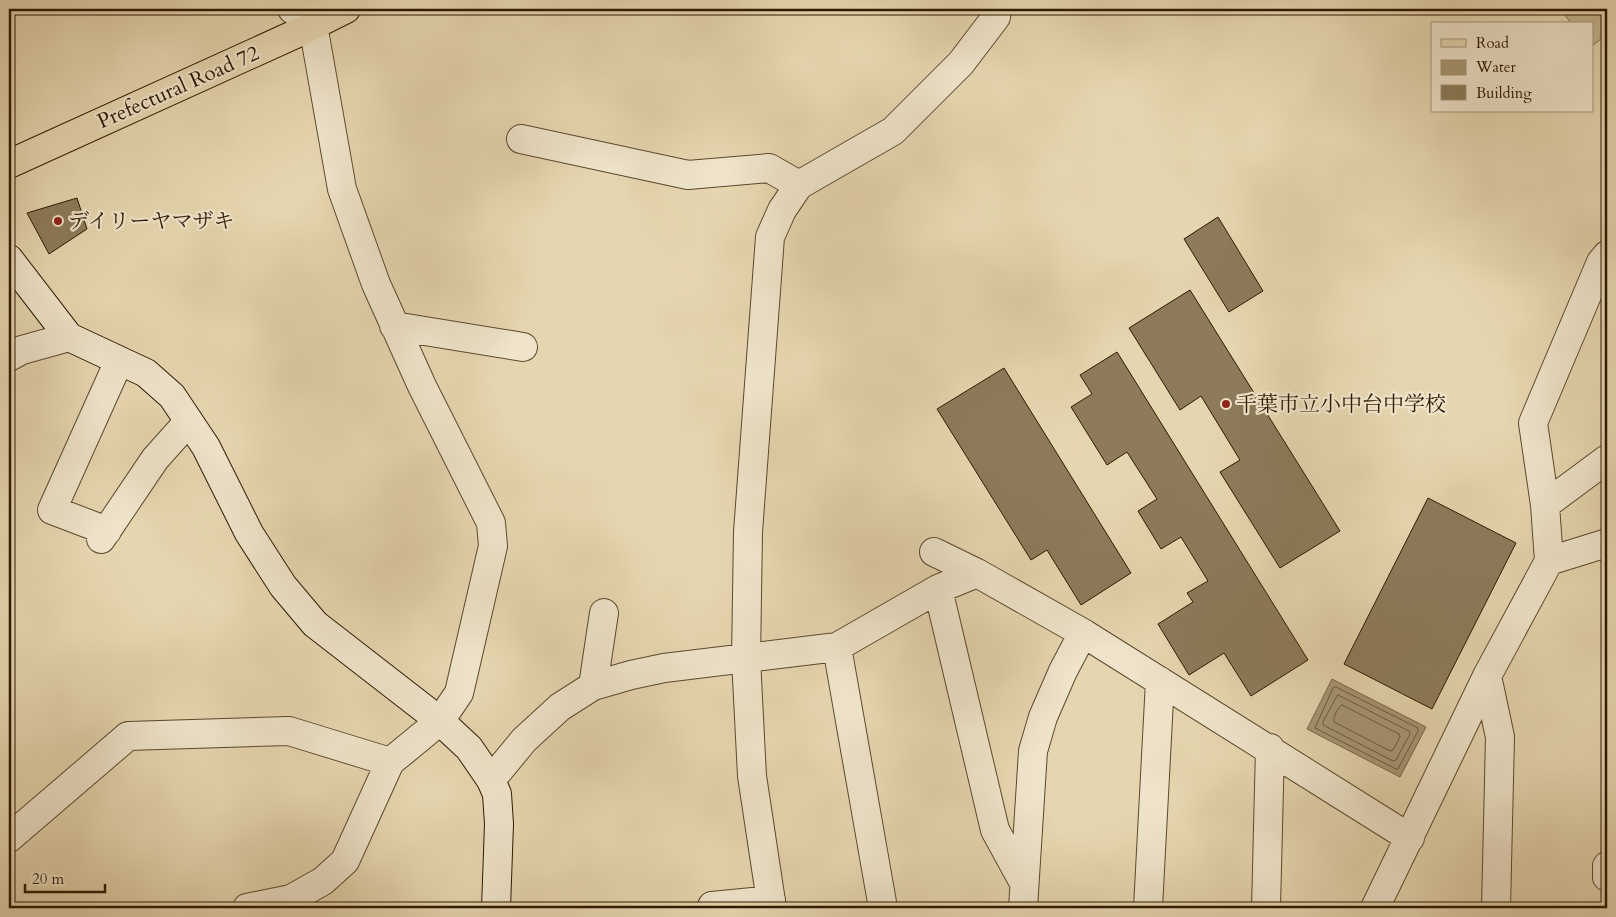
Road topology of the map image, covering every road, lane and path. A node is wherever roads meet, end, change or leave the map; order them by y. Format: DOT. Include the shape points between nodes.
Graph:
graph roads {
  1 [pos="292,9"];
  2 [pos="346,9"];
  3 [pos="997,9"];
  4 [pos="313,25"];
  5 [pos="521,139"];
  6 [pos="9,164"];
  7 [pos="799,184"];
  8 [pos="1607,255"];
  9 [pos="9,260"];
  10 [pos="394,326"];
  11 [pos="69,337"];
  12 [pos="523,347"];
  13 [pos="9,357"];
  14 [pos="119,361"];
  15 [pos="188,422"];
  16 [pos="1607,459"];
  17 [pos="1544,505"];
  18 [pos="1607,543"];
  19 [pos="934,552"];
  20 [pos="1549,561"];
  21 [pos="977,573"];
  22 [pos="938,589"];
  23 [pos="604,612"];
  24 [pos="1083,634"];
  25 [pos="837,647"];
  26 [pos="746,659"];
  27 [pos="1488,676"];
  28 [pos="1160,680"];
  29 [pos="593,686"];
  30 [pos="440,721"];
  31 [pos="1270,748"];
  32 [pos="390,762"];
  33 [pos="491,780"];
  34 [pos="9,838"];
  35 [pos="1410,838"];
  36 [pos="1607,866"];
  37 [pos="1607,872"];
  38 [pos="1607,877"];
  39 [pos="1024,896"];
  40 [pos="771,904"];
  41 [pos="712,906"];
  42 [pos="247,908"];
  43 [pos="496,908"];
  44 [pos="883,908"];
  45 [pos="1148,908"];
  46 [pos="1266,908"];
  47 [pos="1375,908"];
  48 [pos="1496,908"];
  1 -- 4 [label="street"];
  2 -- 4 [label="main road, Prefectural Road 72"];
  3 -- 7 [label="street" via="996,17 960,63 893,131"];
  4 -- 6 [label="main road, Prefectural Road 72"];
  4 -- 10 [label="street" via="342,189"];
  5 -- 7 [label="street" via="688,175 769,168"];
  7 -- 26 [label="street" via="770,237 748,532"];
  8 -- 17 [label="street" via="1600,262 1533,423"];
  9 -- 11 [label="street"];
  10 -- 12 [label="street"];
  10 -- 30 [label="street" via="491,523 493,546 459,693"];
  11 -- 13 [label="street" via="22,350"];
  11 -- 14 [label="street"];
  14 -- 15 [label="street" via="146,373 172,396"];
  14 -- 15 [label="street" via="52,510 104,535 155,460"];
  15 -- 30 [label="street" via="206,447 249,533 302,609 315,624"];
  16 -- 17 [label="street"];
  17 -- 20 [label="street"];
  18 -- 20 [label="street"];
  19 -- 21 [label="street"];
  20 -- 27 [label="street"];
  21 -- 22 [label="street"];
  21 -- 24 [label="street"];
  22 -- 25 [label="street"];
  22 -- 39 [label="street" via="994,830"];
  23 -- 29 [label="street"];
  24 -- 28 [label="street"];
  24 -- 39 [label="street" via="1043,717 1033,751"];
  25 -- 26 [label="street"];
  25 -- 44 [label="street"];
  26 -- 29 [label="street" via="664,668"];
  26 -- 40 [label="street" via="752,776"];
  27 -- 35 [label="street"];
  27 -- 48 [label="street" via="1500,737"];
  28 -- 31 [label="street"];
  28 -- 45 [label="street"];
  29 -- 33 [label="street" via="560,707 524,740"];
  30 -- 32 [label="street"];
  30 -- 33 [label="street" via="469,748"];
  31 -- 35 [label="street"];
  31 -- 46 [label="street"];
  32 -- 34 [label="street" via="289,731 128,736"];
  32 -- 42 [label="street" via="345,861 323,881 291,899"];
  33 -- 43 [label="street" via="497,794 499,824"];
  35 -- 47 [label="street"];
  36 -- 37 [label="street"];
  37 -- 38 [label="street"];
  40 -- 41 [label="street"];
}
